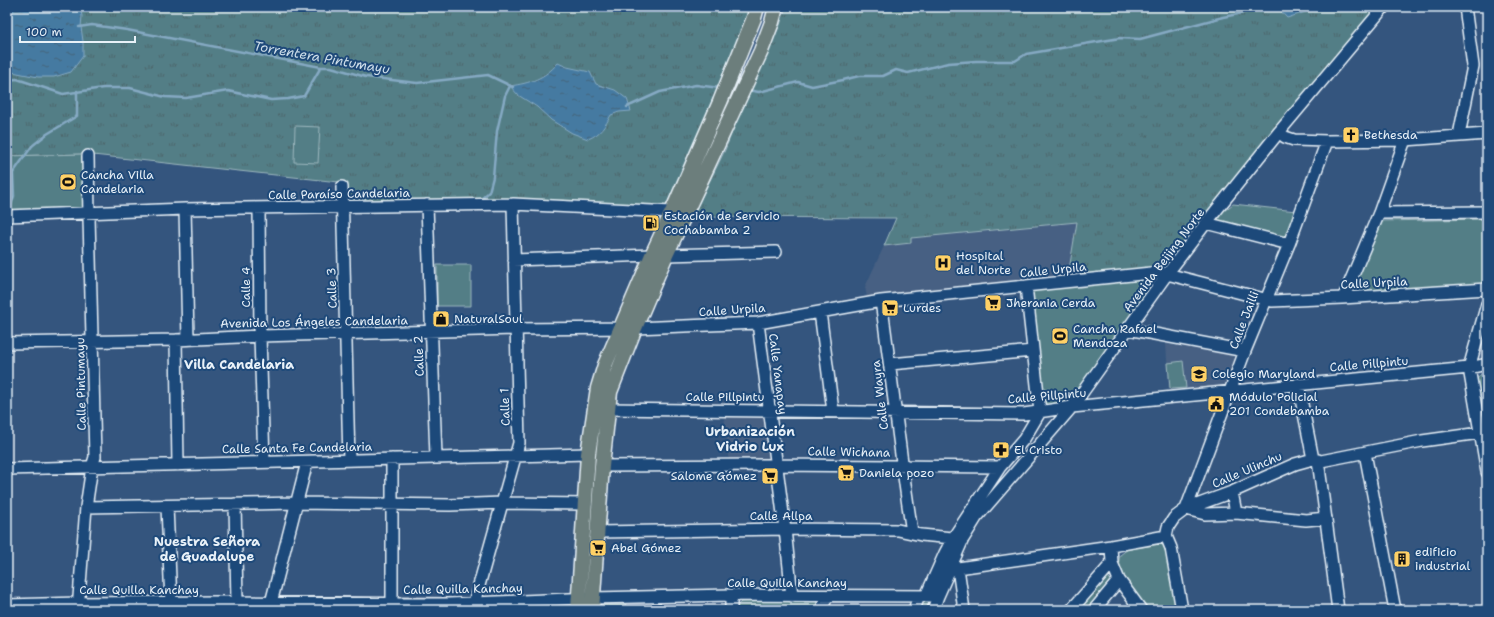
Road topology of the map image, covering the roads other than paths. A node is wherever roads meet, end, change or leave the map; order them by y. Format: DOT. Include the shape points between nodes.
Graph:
graph roads {
  1 [pos="757,7"];
  2 [pos="776,7"];
  3 [pos="1384,7"];
  4 [pos="1465,7"];
  5 [pos="1279,132"];
  6 [pos="1487,134"];
  7 [pos="1459,135"];
  8 [pos="1405,140"];
  9 [pos="1327,141"];
  10 [pos="88,156"];
  11 [pos="342,187"];
  12 [pos="513,204"];
  13 [pos="343,206"];
  14 [pos="427,206"];
  15 [pos="185,209"];
  16 [pos="259,209"];
  17 [pos="672,212"];
  18 [pos="1487,212"];
  19 [pos="89,213"];
  20 [pos="1378,213"];
  21 [pos="7,216"];
  22 [pos="1206,223"];
  23 [pos="1289,244"];
  24 [pos="776,252"];
  25 [pos="652,255"];
  26 [pos="666,255"];
  27 [pos="514,260"];
  28 [pos="1167,274"];
  29 [pos="1026,286"];
  30 [pos="1487,289"];
  31 [pos="1342,298"];
  32 [pos="1266,299"];
  33 [pos="881,301"];
  34 [pos="1487,304"];
  35 [pos="820,312"];
  36 [pos="758,323"];
  37 [pos="621,328"];
  38 [pos="635,328"];
  39 [pos="515,329"];
  40 [pos="1128,329"];
  41 [pos="431,333"];
  42 [pos="346,334"];
  43 [pos="260,336"];
  44 [pos="188,339"];
  45 [pos="176,340"];
  46 [pos="93,342"];
  47 [pos="7,343"];
  48 [pos="1033,351"];
  49 [pos="1246,351"];
  50 [pos="890,364"];
  51 [pos="1487,364"];
  52 [pos="1469,368"];
  53 [pos="1298,384"];
  54 [pos="1230,391"];
  55 [pos="1072,407"];
  56 [pos="608,409"];
  57 [pos="769,410"];
  58 [pos="833,411"];
  59 [pos="896,412"];
  60 [pos="1040,412"];
  61 [pos="1483,432"];
  62 [pos="1365,453"];
  63 [pos="588,454"];
  64 [pos="515,456"];
  65 [pos="436,457"];
  66 [pos="392,459"];
  67 [pos="349,460"];
  68 [pos="1315,460"];
  69 [pos="264,462"];
  70 [pos="308,462"];
  71 [pos="178,465"];
  72 [pos="776,465"];
  73 [pos="602,466"];
  74 [pos="901,466"];
  75 [pos="92,467"];
  76 [pos="1000,467"];
  77 [pos="7,469"];
  78 [pos="1487,472"];
  79 [pos="1232,492"];
  80 [pos="296,503"];
  81 [pos="502,503"];
  82 [pos="235,504"];
  83 [pos="392,504"];
  84 [pos="586,504"];
  85 [pos="167,506"];
  86 [pos="86,507"];
  87 [pos="1186,509"];
  88 [pos="1236,512"];
  89 [pos="1326,518"];
  90 [pos="785,529"];
  91 [pos="598,532"];
  92 [pos="912,532"];
  93 [pos="1166,536"];
  94 [pos="958,538"];
  95 [pos="1111,546"];
  96 [pos="1112,563"];
  97 [pos="955,566"];
  98 [pos="1119,580"];
  99 [pos="731,595"];
  100 [pos="792,596"];
  101 [pos="827,596"];
  102 [pos="923,596"];
  103 [pos="938,596"];
  104 [pos="237,602"];
  105 [pos="171,603"];
  106 [pos="271,603"];
  107 [pos="474,603"];
  108 [pos="392,604"];
  109 [pos="586,604"];
  110 [pos="7,605"];
  111 [pos="78,606"];
  112 [pos="220,606"];
  113 [pos="355,606"];
  114 [pos="151,607"];
  115 [pos="289,607"];
  116 [pos="730,610"];
  117 [pos="822,610"];
  118 [pos="914,610"];
  119 [pos="933,610"];
  120 [pos="964,610"];
  121 [pos="1071,610"];
  122 [pos="1094,610"];
  123 [pos="1141,610"];
  124 [pos="1182,610"];
  125 [pos="1338,610"];
  126 [pos="1395,610"];
  1 -- 17 [label="main road" via="726,88"];
  2 -- 26 [label="main road" via="741,93"];
  3 -- 5 [label="street, Avenida Beijing Norte"];
  4 -- 7 [label="street" via="1474,66"];
  5 -- 9 [label="street" via="1294,140"];
  5 -- 22 [label="street, Avenida Beijing Norte"];
  6 -- 7 [label="street"];
  7 -- 8 [label="street"];
  8 -- 9 [label="street"];
  8 -- 20 [label="street"];
  9 -- 23 [label="street, Calle Jailli"];
  10 -- 19 [label="street, Calle Pintumayu"];
  11 -- 13 [label="street, Calle 3"];
  12 -- 14 [label="street, Calle Paraíso Candelaria"];
  12 -- 17 [label="street, Calle Paraíso Candelaria"];
  12 -- 27 [label="street, Calle 1"];
  13 -- 14 [label="street, Calle Paraíso Candelaria"];
  13 -- 16 [label="street, Calle Paraíso Candelaria"];
  13 -- 42 [label="street, Calle 3"];
  14 -- 41 [label="street, Calle 2"];
  15 -- 16 [label="street, Calle Paraíso Candelaria"];
  15 -- 19 [label="street, Calle Paraíso Candelaria"];
  15 -- 44 [label="street"];
  16 -- 43 [label="street, Calle 4"];
  17 -- 25 [label="main road"];
  18 -- 20 [label="street"];
  19 -- 21 [label="street, Calle Paraíso Candelaria"];
  19 -- 46 [label="street, Calle Pintumayu"];
  20 -- 31 [label="street"];
  22 -- 23 [label="street"];
  22 -- 28 [label="street, Avenida Beijing Norte"];
  23 -- 32 [label="street, Calle Jailli"];
  24 -- 26 [label="street"];
  25 -- 27 [label="street"];
  25 -- 37 [label="main road"];
  26 -- 38 [label="main road"];
  27 -- 39 [label="street, Calle 1"];
  28 -- 29 [label="street, Calle Urpila" via="1150,273"];
  28 -- 32 [label="street, Calle Urpila"];
  28 -- 40 [label="street, Avenida Beijing Norte"];
  29 -- 33 [label="street, Calle Urpila"];
  29 -- 48 [label="street"];
  30 -- 31 [label="street, Calle Urpila"];
  31 -- 32 [label="street, Calle Urpila"];
  32 -- 49 [label="street, Calle Jailli"];
  33 -- 35 [label="street, Calle Urpila"];
  33 -- 50 [label="street, Calle Wayra"];
  34 -- 52 [label="street"];
  35 -- 36 [label="street, Calle Urpila"];
  35 -- 58 [label="street"];
  36 -- 38 [label="street, Calle Urpila"];
  36 -- 57 [label="street, Calle Yanapay"];
  37 -- 38 [label="street, Calle Urpila"];
  37 -- 39 [label="street, Avenida Los Ángeles Candelaria"];
  37 -- 63 [label="main road" via="598,388"];
  38 -- 56 [label="main road" via="610,392"];
  39 -- 41 [label="street, Avenida Los Ángeles Candelaria"];
  39 -- 64 [label="street, Calle 1" via="519,443"];
  40 -- 49 [label="street"];
  40 -- 55 [label="street, Avenida Beijing Norte"];
  41 -- 42 [label="street, Avenida Los Ángeles Candelaria"];
  41 -- 65 [label="street, Calle 2"];
  42 -- 43 [label="street, Avenida Los Ángeles Candelaria"];
  42 -- 67 [label="street, Calle 3"];
  43 -- 44 [label="street, Avenida Los Ángeles Candelaria"];
  43 -- 69 [label="street, Calle 4"];
  44 -- 45 [label="street, Avenida Los Ángeles Candelaria"];
  45 -- 46 [label="street, Avenida Los Ángeles Candelaria"];
  45 -- 71 [label="street"];
  46 -- 47 [label="street, Avenida Los Ángeles Candelaria"];
  46 -- 75 [label="street, Calle Pintumayu" via="95,457"];
  48 -- 50 [label="street"];
  48 -- 60 [label="street"];
  49 -- 54 [label="street, Calle Jailli"];
  50 -- 59 [label="street, Calle Wayra"];
  51 -- 52 [label="street, Calle Pillpintu"];
  52 -- 53 [label="street, Calle Pillpintu"];
  52 -- 61 [label="street"];
  53 -- 54 [label="street, Calle Pillpintu"];
  53 -- 68 [label="street"];
  54 -- 55 [label="street, Calle Pillpintu"];
  54 -- 87 [label="street, Calle Jailli"];
  55 -- 60 [label="street, Calle Pillpintu"];
  55 -- 94 [label="street, Avenida Beijing Norte"];
  56 -- 57 [label="street, Calle Pillpintu"];
  56 -- 73 [label="main road"];
  57 -- 58 [label="street, Calle Pillpintu"];
  57 -- 72 [label="street, Calle Yanapay"];
  58 -- 59 [label="street, Calle Pillpintu"];
  59 -- 60 [label="street, Calle Pillpintu"];
  59 -- 74 [label="street, Calle Wayra"];
  60 -- 76 [label="street, Avenida Beijing Norte" via="1024,439"];
  61 -- 62 [label="street, Calle Ulinchu"];
  61 -- 78 [label="street"];
  62 -- 68 [label="street, Calle Ulinchu"];
  62 -- 126 [label="street"];
  63 -- 64 [label="street, Calle Santa Fe Candelaria"];
  63 -- 84 [label="main road"];
  64 -- 65 [label="street, Calle Santa Fe Candelaria"];
  64 -- 81 [label="street, Calle 1"];
  65 -- 66 [label="street, Calle Santa Fe Candelaria"];
  66 -- 67 [label="street, Calle Santa Fe Candelaria"];
  66 -- 83 [label="street"];
  67 -- 70 [label="street, Calle Santa Fe Candelaria"];
  68 -- 79 [label="street, Calle Ulinchu" via="1295,464"];
  68 -- 89 [label="street"];
  69 -- 70 [label="street, Calle Santa Fe Candelaria"];
  69 -- 71 [label="street, Calle Santa Fe Candelaria"];
  70 -- 80 [label="street"];
  71 -- 75 [label="street, Calle Santa Fe Candelaria"];
  72 -- 73 [label="street, Calle Wichana"];
  72 -- 74 [label="street, Calle Wichana"];
  72 -- 90 [label="street, Calle Yanapay"];
  73 -- 91 [label="main road"];
  74 -- 76 [label="street, Calle Wichana"];
  74 -- 92 [label="street, Calle Wayra"];
  75 -- 77 [label="street, Calle Santa Fe Candelaria"];
  75 -- 86 [label="street, Calle Pintumayu"];
  76 -- 94 [label="street, Avenida Beijing Norte"];
  79 -- 87 [label="street, Calle Ulinchu"];
  79 -- 88 [label="street"];
  80 -- 82 [label="street"];
  80 -- 83 [label="street"];
  80 -- 106 [label="street"];
  81 -- 83 [label="street"];
  81 -- 84 [label="street"];
  81 -- 107 [label="street, Calle 1"];
  82 -- 85 [label="street"];
  82 -- 104 [label="street"];
  83 -- 108 [label="street"];
  84 -- 109 [label="main road"];
  85 -- 86 [label="street"];
  85 -- 105 [label="street"];
  86 -- 111 [label="street, Calle Pintumayu"];
  87 -- 88 [label="street" via="1204,514"];
  87 -- 93 [label="street, Calle Ulinchu" via="1174,518"];
  88 -- 89 [label="street" via="1306,520"];
  89 -- 125 [label="street"];
  90 -- 91 [label="street, Calle Allpa"];
  90 -- 92 [label="street, Calle Allpa"];
  90 -- 100 [label="street, Calle Yanapay"];
  91 -- 109 [label="main road"];
  92 -- 94 [label="street, Calle Allpa"];
  93 -- 95 [label="street"];
  93 -- 124 [label="street" via="1171,548"];
  94 -- 97 [label="street, Avenida Beijing Norte"];
  94 -- 102 [label="street, Avenida Beijing Norte" via="945,553"];
  95 -- 96 [label="street"];
  95 -- 97 [label="street"];
  96 -- 98 [label="street"];
  96 -- 121 [label="street"];
  97 -- 103 [label="street, Avenida Beijing Norte"];
  97 -- 120 [label="street"];
  98 -- 122 [label="street"];
  98 -- 123 [label="street"];
  99 -- 100 [label="street, Calle Quilla Kanchay"];
  99 -- 109 [label="street, Calle Quilla Kanchay"];
  99 -- 116 [label="street"];
  100 -- 101 [label="street, Calle Quilla Kanchay"];
  101 -- 102 [label="street, Calle Quilla Kanchay"];
  101 -- 117 [label="street"];
  102 -- 103 [label="street"];
  102 -- 118 [label="street, Avenida Beijing Norte"];
  103 -- 119 [label="street, Avenida Beijing Norte"];
  104 -- 106 [label="street, Calle Quilla Kanchay"];
  104 -- 112 [label="street, Calle Quilla Kanchay"];
  105 -- 112 [label="street, Calle Quilla Kanchay"];
  105 -- 114 [label="street, Calle Quilla Kanchay"];
  106 -- 115 [label="street, Calle Quilla Kanchay"];
  107 -- 108 [label="street, Calle Quilla Kanchay"];
  107 -- 109 [label="street, Calle Quilla Kanchay"];
  108 -- 113 [label="street, Calle Quilla Kanchay"];
  110 -- 111 [label="street, Calle Quilla Kanchay"];
  111 -- 114 [label="street, Calle Quilla Kanchay"];
  113 -- 115 [label="street, Calle Quilla Kanchay"];
}
